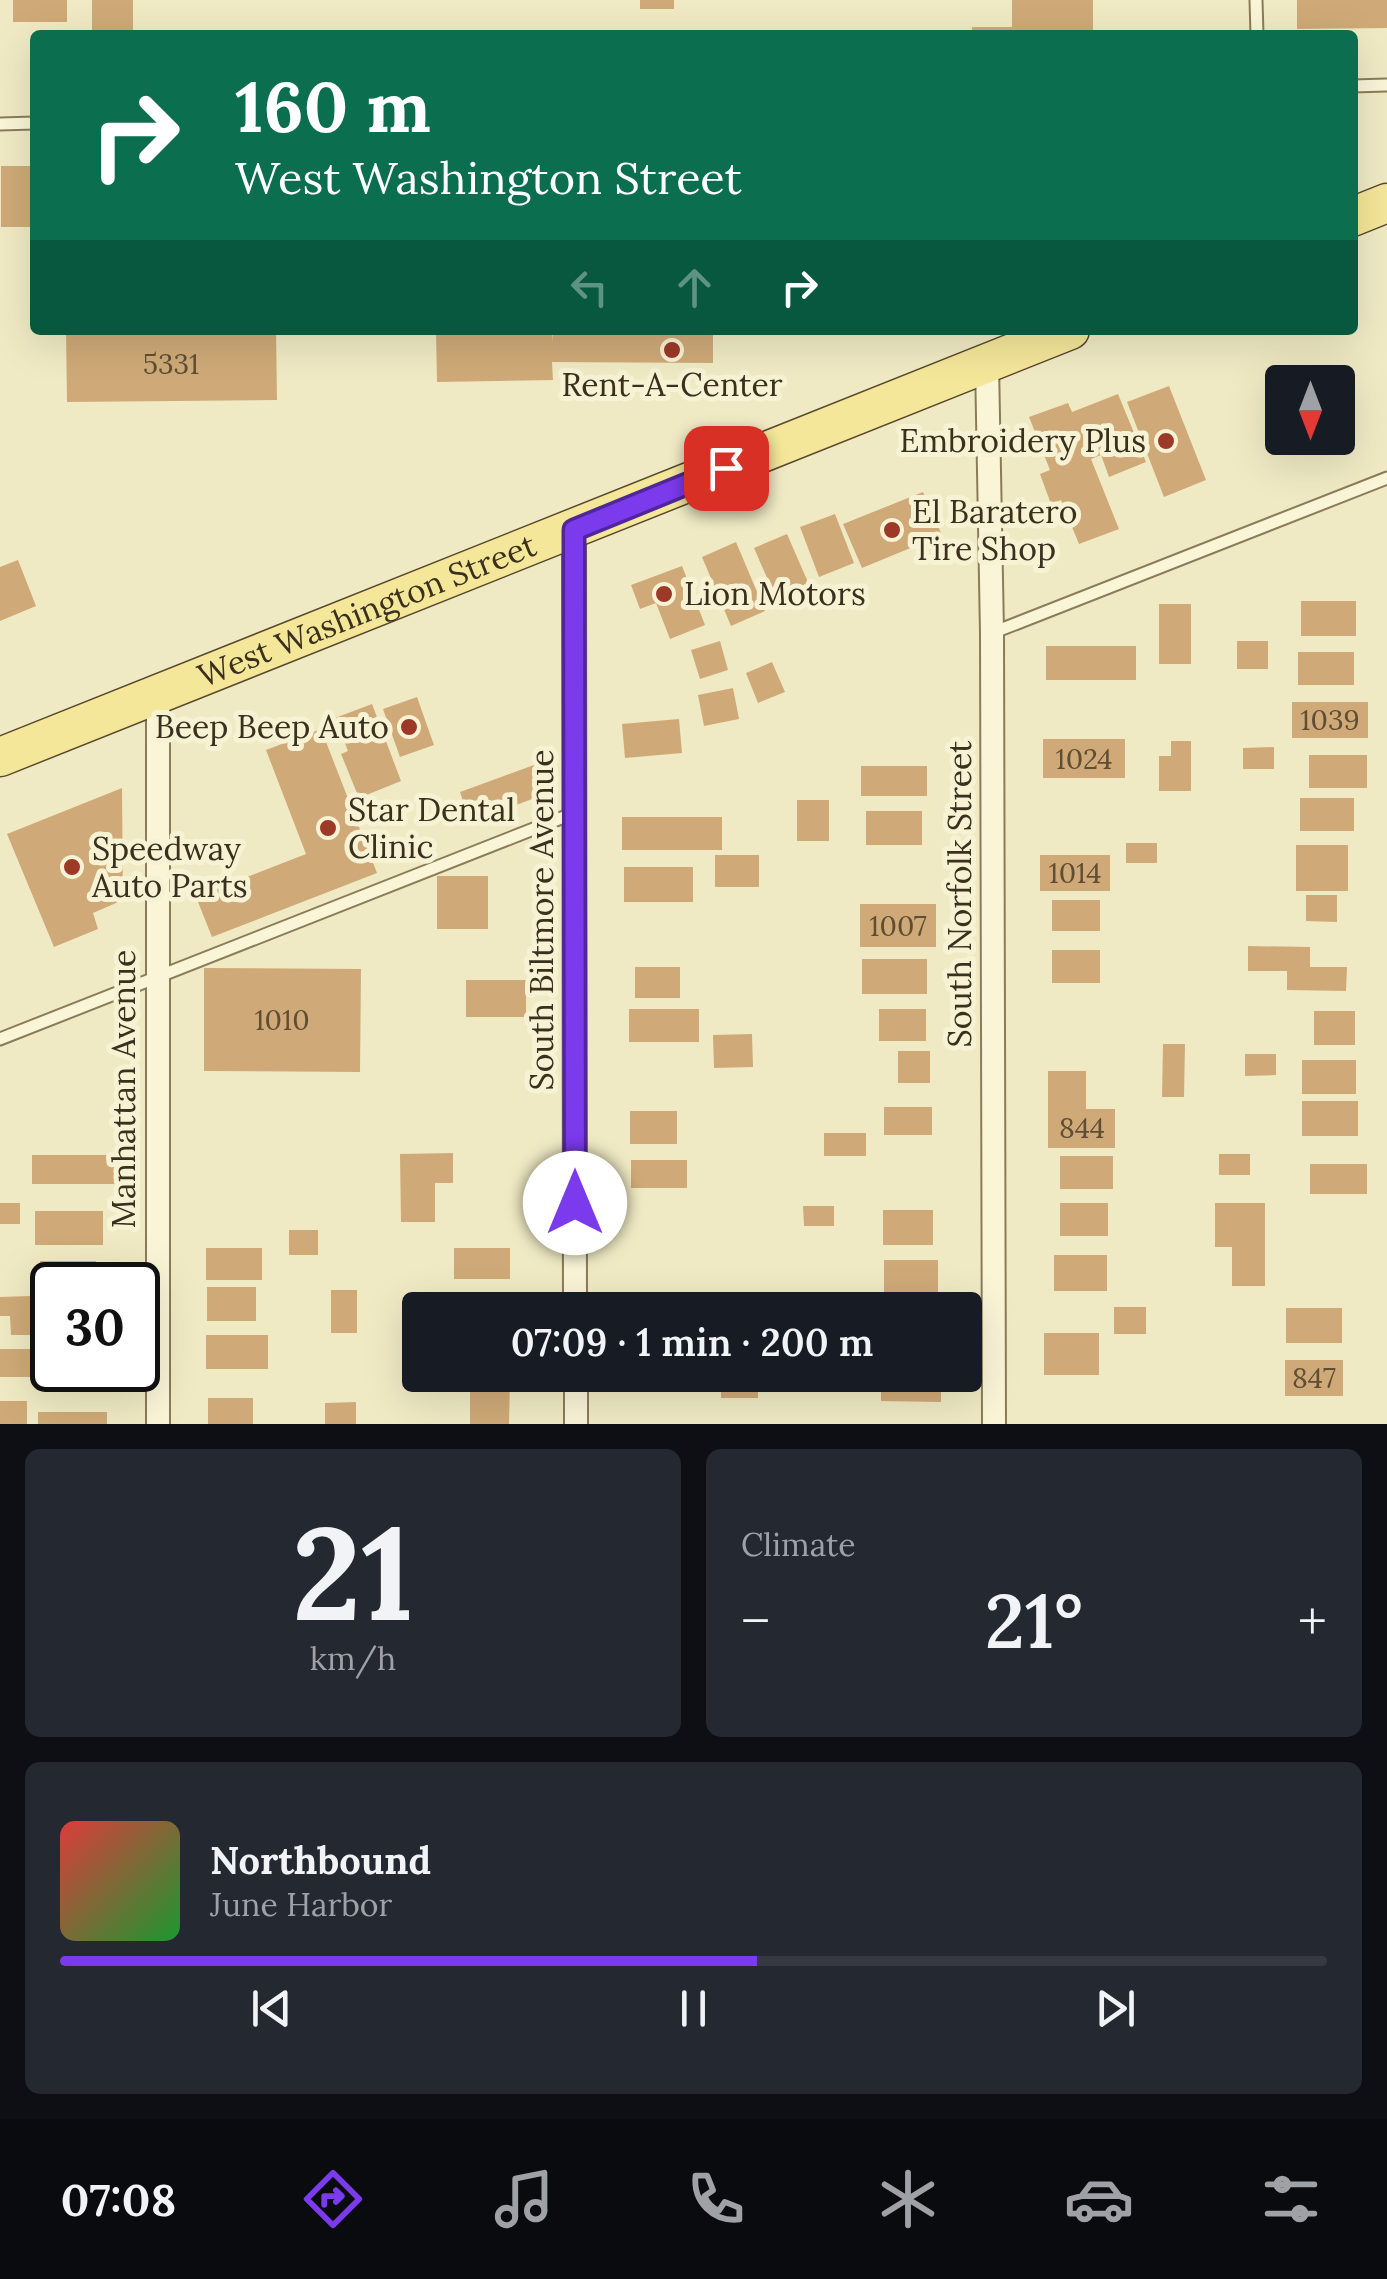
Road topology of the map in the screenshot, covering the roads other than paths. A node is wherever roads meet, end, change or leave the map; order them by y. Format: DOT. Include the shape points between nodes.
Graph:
graph roads {
  1 [pos="1256,0"];
  2 [pos="1257,30"];
  3 [pos="1358,86"];
  4 [pos="1387,86"];
  5 [pos="30,123"];
  6 [pos="0,124"];
  7 [pos="1387,203"];
  8 [pos="1358,215"];
  9 [pos="1057,335"];
  10 [pos="986,363"];
  11 [pos="1387,478"];
  12 [pos="574,530"];
  13 [pos="992,633"];
  14 [pos="158,694"];
  15 [pos="0,757"];
  16 [pos="574,813"];
  17 [pos="156,980"];
  18 [pos="0,1039"];
  19 [pos="576,1292"];
  20 [pos="576,1392"];
  21 [pos="158,1424"];
  22 [pos="576,1424"];
  23 [pos="994,1424"];
  1 -- 2 [label="lane"];
  3 -- 4 [label="lane"];
  5 -- 6 [label="lane"];
  7 -- 8 [label="main road"];
  9 -- 10 [label="main road, West Washington Street"];
  10 -- 12 [label="main road, West Washington Street"];
  10 -- 13 [label="street, South Norfolk Street"];
  11 -- 13 [label="lane"];
  12 -- 14 [label="main road, West Washington Street"];
  12 -- 16 [label="street, South Biltmore Avenue"];
  13 -- 23 [label="street, South Norfolk Street"];
  14 -- 15 [label="main road, West Washington Street"];
  14 -- 17 [label="street, Manhattan Avenue"];
  16 -- 17 [label="lane"];
  16 -- 19 [label="street, South Biltmore Avenue"];
  17 -- 18 [label="lane"];
  17 -- 21 [label="street, Manhattan Avenue"];
  20 -- 22 [label="street"];
}
